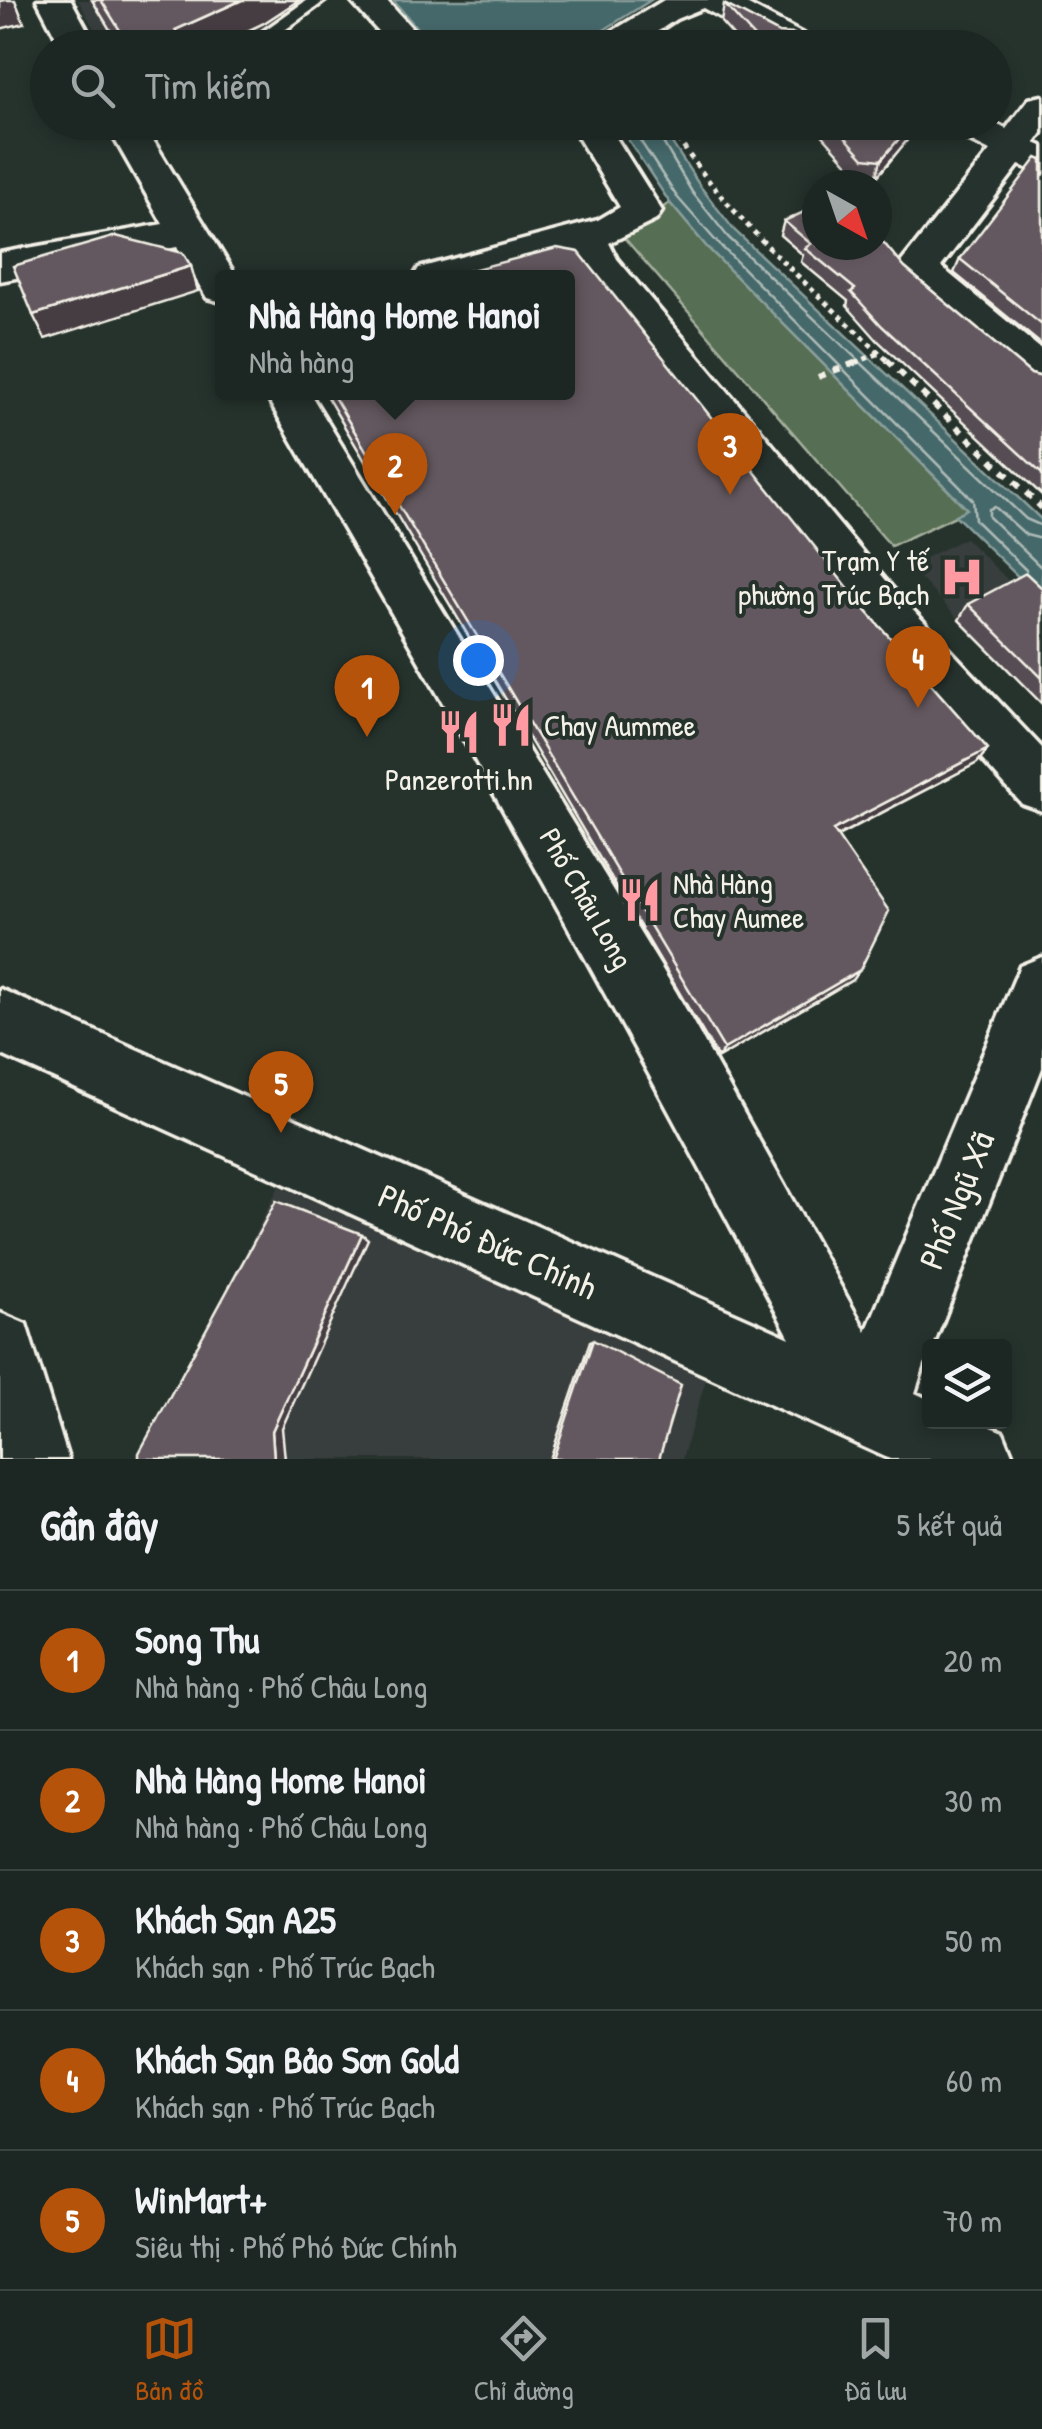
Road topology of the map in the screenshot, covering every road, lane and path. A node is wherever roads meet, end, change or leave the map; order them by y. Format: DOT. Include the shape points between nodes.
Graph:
graph roads {
  1 [pos="54,0"];
  2 [pos="318,0"];
  3 [pos="368,0"];
  4 [pos="693,0"];
  5 [pos="712,0"];
  6 [pos="70,30"];
  7 [pos="274,30"];
  8 [pos="396,30"];
  9 [pos="636,30"];
  10 [pos="770,30"];
  11 [pos="1042,107"];
  12 [pos="133,140"];
  13 [pos="597,140"];
  14 [pos="679,140"];
  15 [pos="998,140"];
  16 [pos="1027,154"];
  17 [pos="188,232"];
  18 [pos="586,236"];
  19 [pos="0,267"];
  20 [pos="463,270"];
  21 [pos="215,276"];
  22 [pos="880,353"];
  23 [pos="1042,374"];
  24 [pos="818,377"];
  25 [pos="291,400"];
  26 [pos="1042,508"];
  27 [pos="1042,786"];
  28 [pos="1042,988"];
  29 [pos="0,1021"];
  30 [pos="0,1350"];
  31 [pos="870,1413"];
  32 [pos="30,1459"];
  33 [pos="976,1459"];
  1 -- 6 [label="street"];
  2 -- 7 [label="lane"];
  3 -- 8 [label="street"];
  4 -- 9 [label="street"];
  5 -- 10 [label="street"];
  11 -- 16 [label="street"];
  12 -- 17 [label="street"];
  13 -- 18 [label="street" via="642,211"];
  14 -- 22 [label="path" via="752,231"];
  15 -- 16 [label="street"];
  16 -- 23 [label="street" via="917,269"];
  17 -- 19 [label="street"];
  17 -- 21 [label="street"];
  18 -- 20 [label="street"];
  18 -- 27 [label="street" via="600,266 754,460"];
  22 -- 24 [label="path"];
  22 -- 26 [label="path"];
  25 -- 31 [label="street, Phố Châu Long" via="654,1014"];
  28 -- 31 [label="street, Phố Ngũ Xã"];
  29 -- 31 [label="street, Phố Phó Đức Chính"];
  30 -- 32 [label="street"];
  31 -- 33 [label="street, Phố Phó Đức Chính"];
}
